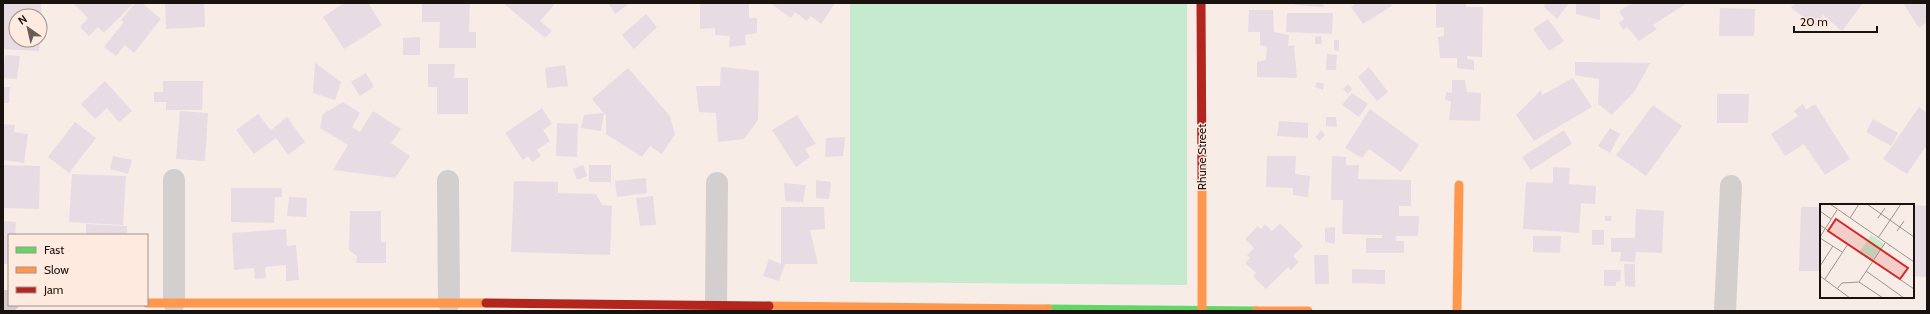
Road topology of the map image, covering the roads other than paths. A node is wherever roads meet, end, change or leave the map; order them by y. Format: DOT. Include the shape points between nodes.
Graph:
graph roads {
  1 [pos="1201,3"];
  2 [pos="174,180"];
  3 [pos="448,181"];
  4 [pos="717,182"];
  5 [pos="1459,185"];
  6 [pos="1731,186"];
  7 [pos="449,302"];
  8 [pos="148,303"];
  9 [pos="174,303"];
  10 [pos="716,305"];
  11 [pos="533,308"];
  12 [pos="1202,310"];
  13 [pos="1308,311"];
  14 [pos="1457,311"];
  15 [pos="1725,311"];
  1 -- 12 [label="street, Rhune Street"];
  2 -- 9 [label="street"];
  3 -- 7 [label="street"];
  4 -- 10 [label="street"];
  5 -- 14 [label="street"];
  6 -- 15 [label="street"];
  7 -- 9 [label="street"];
  7 -- 11 [label="street"];
  8 -- 9 [label="street"];
  10 -- 11 [label="street"];
  10 -- 12 [label="street"];
  12 -- 13 [label="street"];
}
